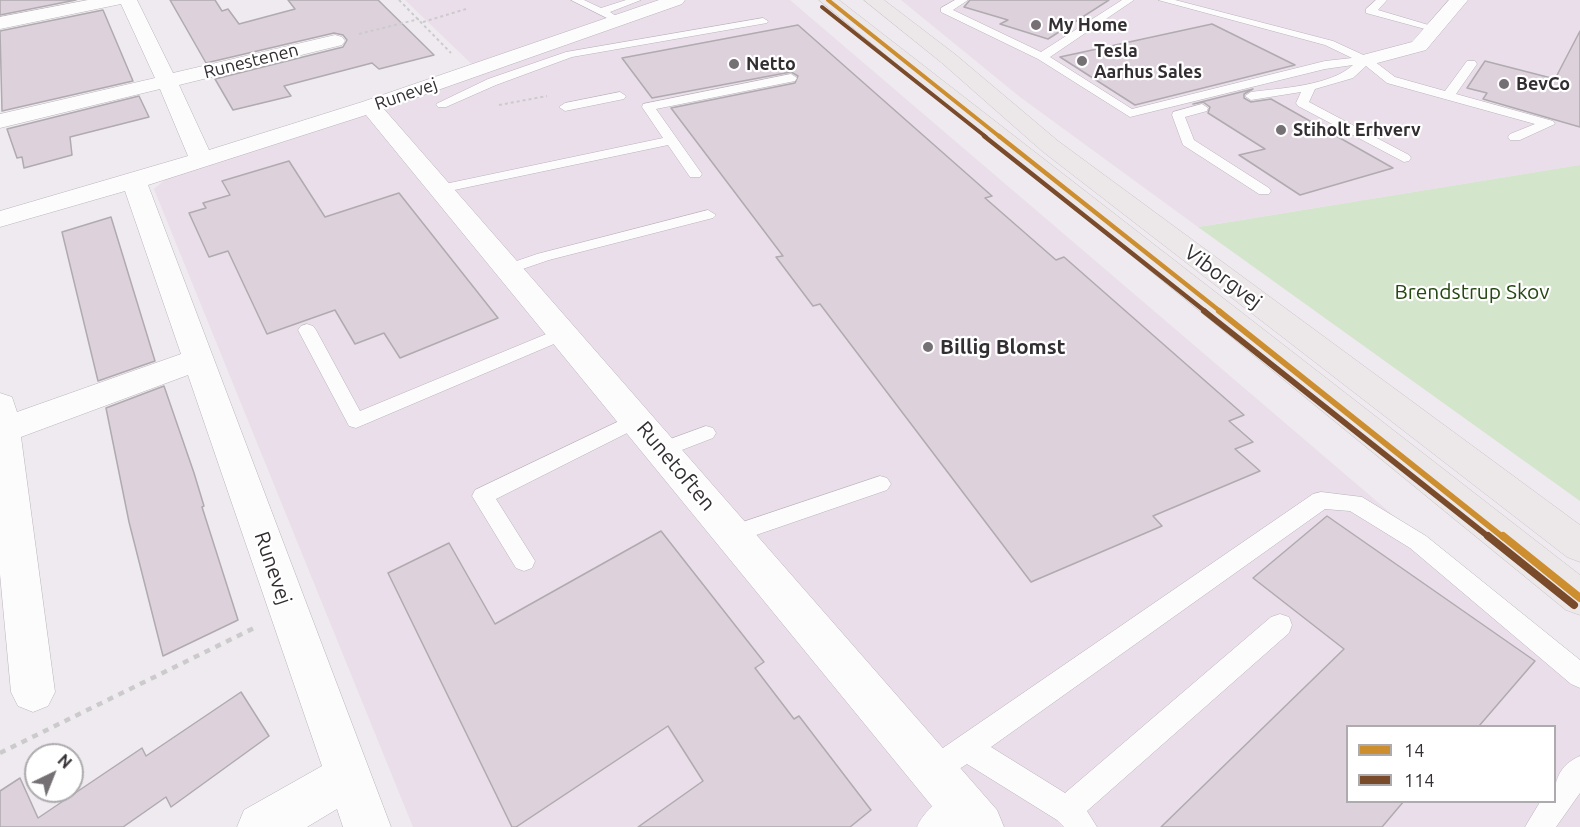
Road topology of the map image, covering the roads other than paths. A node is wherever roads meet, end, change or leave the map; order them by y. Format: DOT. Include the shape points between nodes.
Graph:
graph roads {
  1 [pos="115,0"];
  2 [pos="128,0"];
  3 [pos="576,0"];
  4 [pos="636,0"];
  5 [pos="676,0"];
  6 [pos="828,0"];
  7 [pos="873,0"];
  8 [pos="963,0"];
  9 [pos="1129,0"];
  10 [pos="1163,0"];
  11 [pos="1382,0"];
  12 [pos="1459,0"];
  13 [pos="609,16"];
  14 [pos="763,21"];
  15 [pos="0,23"];
  16 [pos="1436,28"];
  17 [pos="572,36"];
  18 [pos="335,41"];
  19 [pos="588,52"];
  20 [pos="1042,57"];
  21 [pos="1365,60"];
  22 [pos="1470,64"];
  23 [pos="791,78"];
  24 [pos="167,82"];
  25 [pos="1310,87"];
  26 [pos="620,96"];
  27 [pos="1448,96"];
  28 [pos="442,104"];
  29 [pos="370,107"];
  30 [pos="565,107"];
  31 [pos="0,121"];
  32 [pos="1515,137"];
  33 [pos="671,140"];
  34 [pos="1404,158"];
  35 [pos="201,159"];
  36 [pos="696,174"];
  37 [pos="134,181"];
  38 [pos="440,189"];
  39 [pos="1264,191"];
  40 [pos="708,215"];
  41 [pos="0,219"];
  42 [pos="508,269"];
  43 [pos="308,330"];
  44 [pos="562,334"];
  45 [pos="200,359"];
  46 [pos="2,418"];
  47 [pos="636,420"];
  48 [pos="706,433"];
  49 [pos="661,450"];
  50 [pos="879,484"];
  51 [pos="733,534"];
  52 [pos="1580,546"];
  53 [pos="524,561"];
  54 [pos="1580,598"];
  55 [pos="1280,625"];
  56 [pos="1580,676"];
  57 [pos="33,692"];
  58 [pos="967,748"];
  59 [pos="1580,770"];
  60 [pos="934,771"];
  61 [pos="349,776"];
  62 [pos="970,815"];
  63 [pos="1075,818"];
  64 [pos="261,827"];
  65 [pos="368,827"];
  66 [pos="931,827"];
  67 [pos="1539,827"];
  1 -- 15 [label="street"];
  2 -- 24 [label="street"];
  3 -- 13 [label="lane"];
  4 -- 13 [label="lane"];
  5 -- 13 [label="street, Runevej"];
  6 -- 54 [label="main road, Viborgvej"];
  7 -- 52 [label="main road, Viborgvej" via="1050,146"];
  8 -- 20 [label="lane" via="945,9"];
  9 -- 20 [label="lane"];
  10 -- 21 [label="lane" via="1329,43"];
  11 -- 16 [label="lane" via="1370,11"];
  12 -- 16 [label="street"];
  13 -- 17 [label="street, Runevej"];
  14 -- 19 [label="lane"];
  16 -- 21 [label="street" via="1419,46"];
  17 -- 19 [label="lane"];
  17 -- 29 [label="street, Runevej"];
  18 -- 24 [label="street, Runestenen"];
  19 -- 28 [label="lane" via="540,64"];
  20 -- 21 [label="lane" via="1130,113 1325,64"];
  21 -- 25 [label="lane" via="1349,75"];
  21 -- 27 [label="lane" via="1391,80"];
  22 -- 27 [label="lane"];
  23 -- 33 [label="lane" via="648,108"];
  24 -- 31 [label="street, Runestenen"];
  24 -- 35 [label="street"];
  25 -- 34 [label="lane" via="1302,103"];
  25 -- 39 [label="lane" via="1263,92 1178,115 1188,142"];
  26 -- 30 [label="lane"];
  27 -- 32 [label="lane" via="1548,124"];
  29 -- 35 [label="street, Runevej"];
  29 -- 38 [label="street, Runetoften"];
  33 -- 36 [label="lane"];
  33 -- 38 [label="lane"];
  35 -- 37 [label="street, Runevej"];
  37 -- 41 [label="street, Runevej"];
  37 -- 45 [label="street, Runevej"];
  38 -- 42 [label="street, Runetoften"];
  40 -- 42 [label="lane"];
  42 -- 44 [label="street, Runetoften"];
  43 -- 44 [label="lane" via="356,422"];
  44 -- 47 [label="street, Runetoften"];
  45 -- 46 [label="street"];
  45 -- 61 [label="street, Runevej"];
  46 -- 57 [label="street"];
  47 -- 49 [label="street, Runetoften"];
  47 -- 53 [label="lane" via="483,496"];
  48 -- 49 [label="lane"];
  49 -- 51 [label="street, Runetoften"];
  50 -- 51 [label="lane"];
  51 -- 60 [label="street, Runetoften"];
  55 -- 63 [label="lane"];
  56 -- 58 [label="lane" via="1418,542 1354,503 1321,500"];
  58 -- 60 [label="lane"];
  58 -- 63 [label="lane"];
  59 -- 67 [label="lane"];
  60 -- 62 [label="street, Runetoften"];
  61 -- 64 [label="street"];
  61 -- 65 [label="street, Runevej"];
  62 -- 66 [label="lane"];
}
